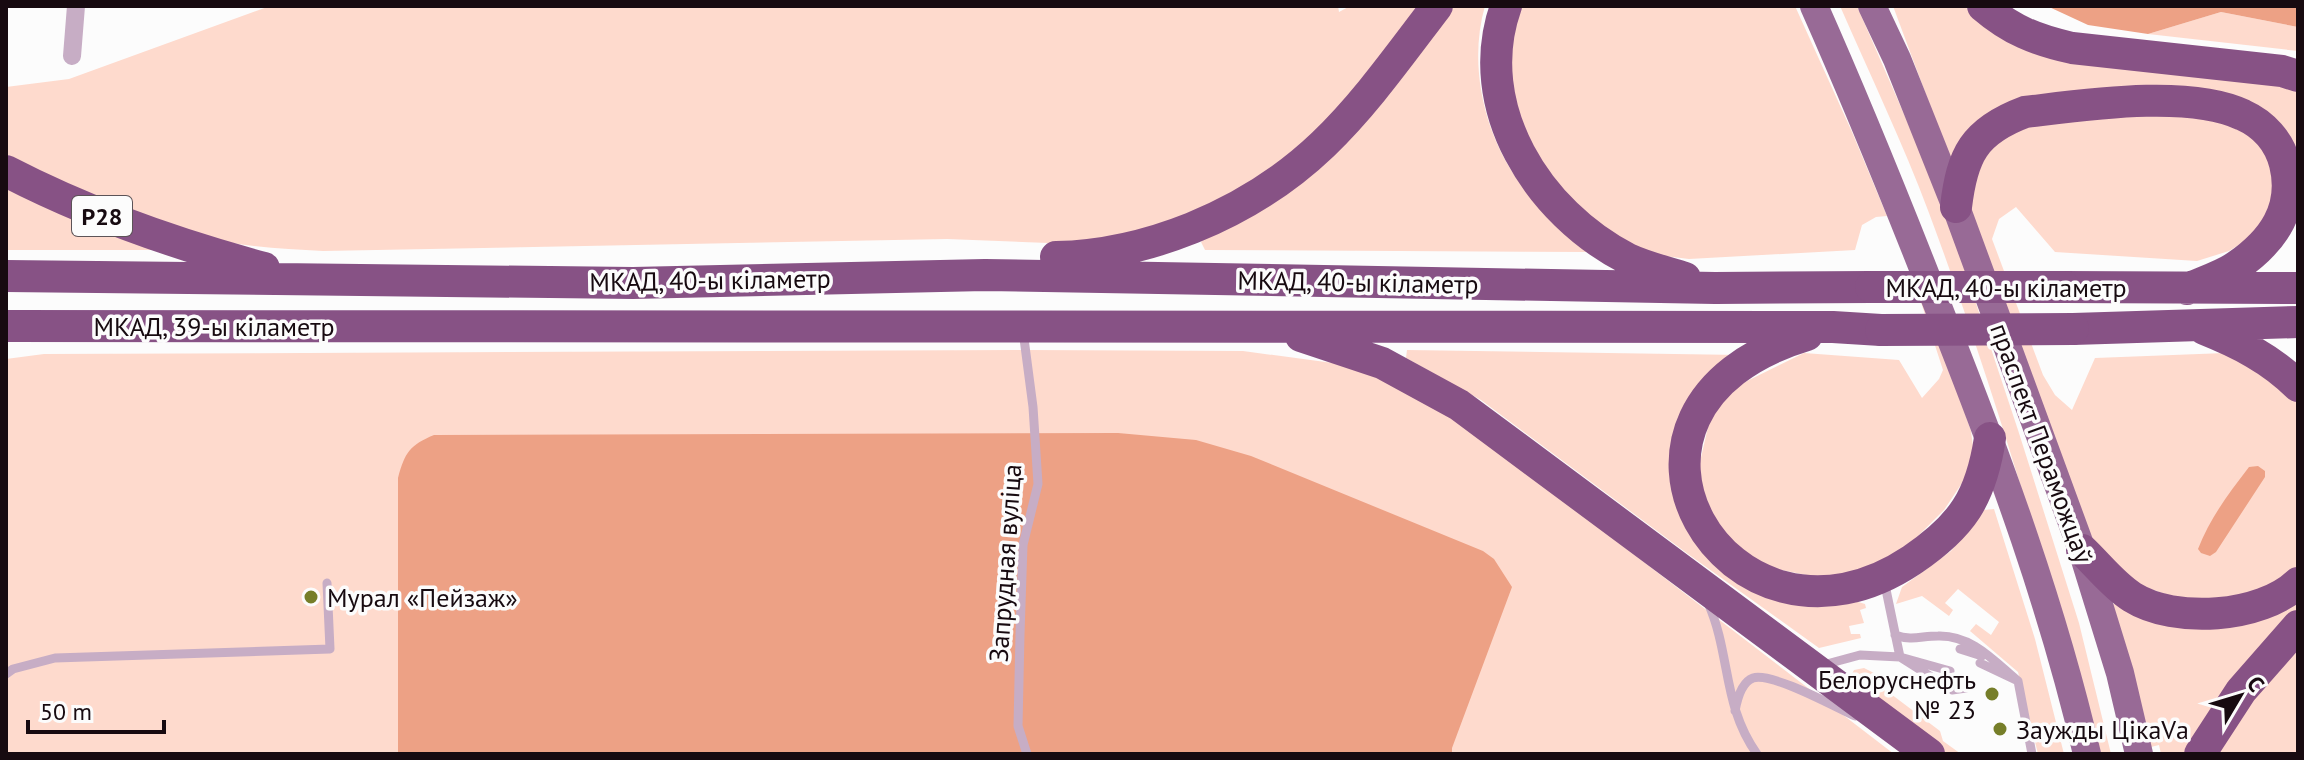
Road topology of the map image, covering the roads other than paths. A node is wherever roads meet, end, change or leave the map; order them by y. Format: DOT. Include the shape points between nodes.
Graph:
graph roads {
  1 [pos="76,6"];
  2 [pos="1437,6"];
  3 [pos="1506,6"];
  4 [pos="1814,6"];
  5 [pos="1872,6"];
  6 [pos="1983,6"];
  7 [pos="72,56"];
  8 [pos="2298,76"];
  9 [pos="6,171"];
  10 [pos="1956,207"];
  11 [pos="985,275"];
  12 [pos="6,276"];
  13 [pos="309,280"];
  14 [pos="419,281"];
  15 [pos="1715,288"];
  16 [pos="2298,288"];
  17 [pos="2187,289"];
  18 [pos="2298,322"];
  19 [pos="2194,325"];
  20 [pos="422,326"];
  21 [pos="1023,327"];
  22 [pos="1833,327"];
  23 [pos="1275,328"];
  24 [pos="15,330"];
  25 [pos="2298,386"];
  26 [pos="1990,438"];
  27 [pos="2082,550"];
  28 [pos="1883,577"];
  29 [pos="1699,582"];
  30 [pos="327,583"];
  31 [pos="2298,583"];
  32 [pos="2298,626"];
  33 [pos="1895,635"];
  34 [pos="1960,649"];
  35 [pos="1900,657"];
  36 [pos="1932,658"];
  37 [pos="1980,663"];
  38 [pos="1812,668"];
  39 [pos="1950,671"];
  40 [pos="6,674"];
  41 [pos="1999,681"];
  42 [pos="2018,681"];
  43 [pos="1966,688"];
  44 [pos="1735,711"];
  45 [pos="1920,747"];
  46 [pos="1027,754"];
  47 [pos="1757,754"];
  48 [pos="2032,754"];
  49 [pos="2087,754"];
  50 [pos="2139,754"];
  51 [pos="2200,754"];
  1 -- 7 [label="street"];
  2 -- 11 [label="highway" via="1344,125 1254,199 1156,242 1081,257 1041,257"];
  3 -- 15 [label="highway" via="1498,40 1500,98 1509,133 1545,193 1581,228 1630,260"];
  4 -- 26 [label="main road, праспект Пераможцаў" via="1873,138"];
  5 -- 10 [label="main road, праспект Пераможцаў"];
  6 -- 8 [label="highway" via="2038,40 2072,48"];
  9 -- 13 [label="highway, Р28" via="122,224"];
  10 -- 17 [label="highway" via="1960,174 1979,138 2025,112 2170,101 2242,114 2266,129 2282,152 2287,206 2275,230 2235,268"];
  10 -- 27 [label="main road, праспект Пераможцаў"];
  11 -- 14 [label="highway, МКАД, 40-ы кіламетр" via="633,283"];
  11 -- 15 [label="highway, МКАД, 40-ы кіламетр"];
  12 -- 13 [label="highway, МКАД, 39-ы кіламетр"];
  13 -- 14 [label="highway, МКАД, 39-ы кіламетр"];
  15 -- 17 [label="highway, МКАД, 40-ы кіламетр, bridge"];
  16 -- 17 [label="highway, МКАД, 40-ы кіламетр"];
  18 -- 19 [label="highway, МКАД, 40-ы кіламетр"];
  19 -- 22 [label="highway, МКАД, 40-ы кіламетр, bridge"];
  19 -- 25 [label="highway" via="2240,343"];
  20 -- 21 [label="highway, МКАД, 40-ы кіламетр"];
  20 -- 24 [label="highway, МКАД, 39-ы кіламетр"];
  21 -- 23 [label="highway, МКАД, 40-ы кіламетр"];
  21 -- 46 [label="lane, Запрудная вуліца" via="1038,484 1023,545 1018,726"];
  22 -- 23 [label="highway, МКАД, 40-ы кіламетр"];
  22 -- 28 [label="highway" via="1760,353 1716,387 1688,437 1683,466 1687,493 1713,545 1767,581 1830,593"];
  23 -- 29 [label="highway" via="1382,363 1459,405"];
  26 -- 28 [label="highway" via="1985,472 1964,514 1921,554"];
  26 -- 49 [label="main road, праспект Пераможцаў" via="2067,668"];
  27 -- 31 [label="highway" via="2132,597 2164,611 2245,608 2268,602"];
  27 -- 50 [label="main road, праспект Пераможцаў"];
  28 -- 33 [label="lane"];
  29 -- 38 [label="highway"];
  29 -- 44 [label="lane" via="1722,639"];
  30 -- 40 [label="lane" via="330,649 55,658"];
  32 -- 51 [label="highway" via="2241,691"];
  33 -- 35 [label="lane"];
  33 -- 42 [label="lane" via="1910,640 1959,638"];
  34 -- 42 [label="lane" via="1977,653"];
  35 -- 36 [label="lane"];
  35 -- 38 [label="lane" via="1860,655"];
  35 -- 39 [label="lane"];
  35 -- 43 [label="lane" via="1952,690"];
  37 -- 42 [label="lane"];
  38 -- 45 [label="highway"];
  41 -- 42 [label="lane"];
  42 -- 48 [label="lane"];
  44 -- 45 [label="lane" via="1748,681 1775,680"];
  44 -- 47 [label="lane"];
}
